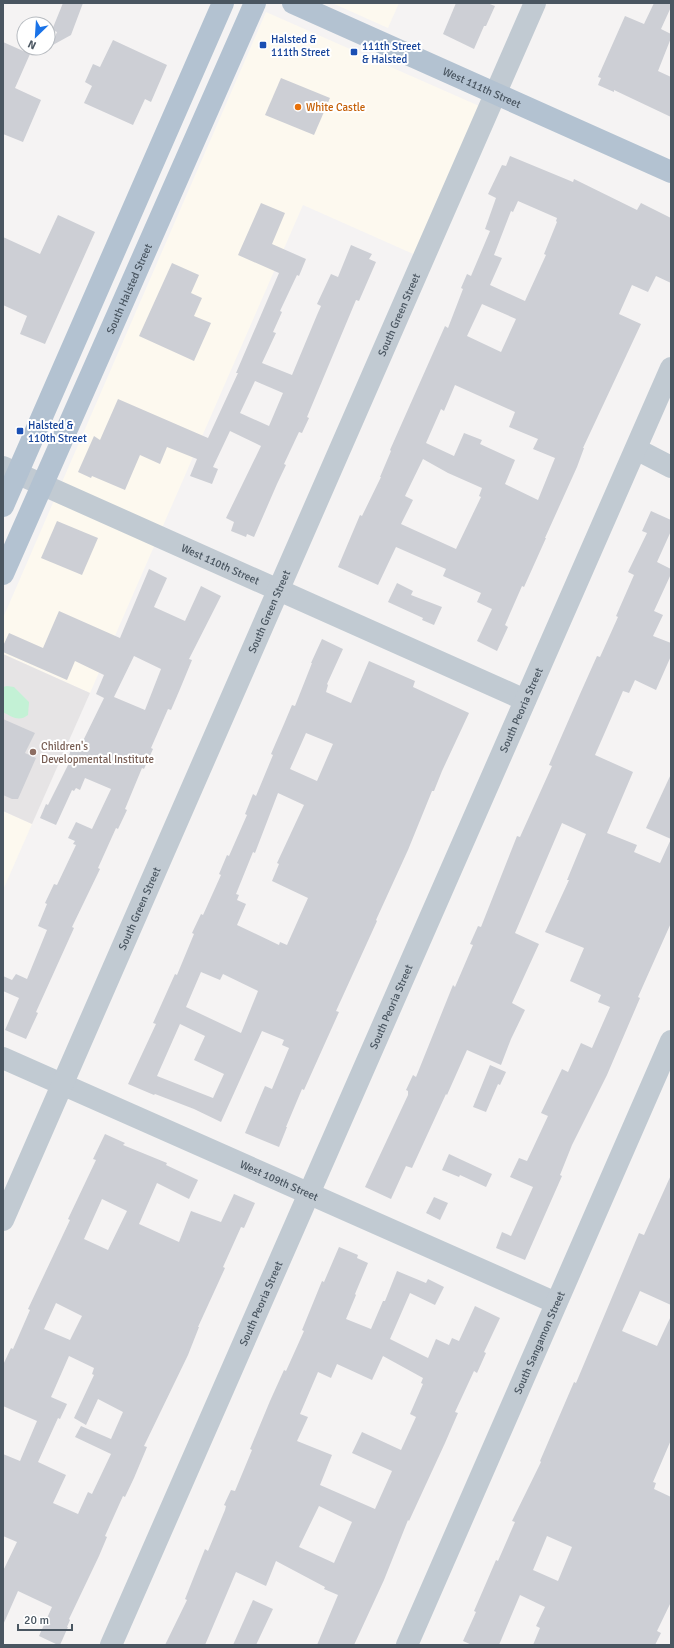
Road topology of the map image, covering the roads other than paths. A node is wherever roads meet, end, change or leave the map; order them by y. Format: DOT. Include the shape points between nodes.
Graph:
graph roads {
  1 [pos="223,3"];
  2 [pos="254,3"];
  3 [pos="293,3"];
  4 [pos="535,3"];
  5 [pos="495,94"];
  6 [pos="671,172"];
  7 [pos="671,368"];
  8 [pos="636,449"];
  9 [pos="671,467"];
  10 [pos="10,470"];
  11 [pos="42,485"];
  12 [pos="3,506"];
  13 [pos="3,574"];
  14 [pos="278,589"];
  15 [pos="525,700"];
  16 [pos="671,1041"];
  17 [pos="3,1058"];
  18 [pos="666,1064"];
  19 [pos="62,1085"];
  20 [pos="310,1194"];
  21 [pos="3,1220"];
  22 [pos="556,1303"];
  23 [pos="111,1645"];
  24 [pos="407,1645"];
  1 -- 10 [label="main road"];
  2 -- 11 [label="main road, South Halsted Street"];
  3 -- 5 [label="main road, West 111th Street"];
  4 -- 5 [label="street, South Green Street"];
  5 -- 6 [label="main road, West 111th Street"];
  5 -- 14 [label="street, South Green Street"];
  7 -- 8 [label="street, South Peoria Street"];
  8 -- 9 [label="street"];
  8 -- 15 [label="street, South Peoria Street"];
  10 -- 11 [label="street, West 110th Street"];
  10 -- 12 [label="main road"];
  11 -- 13 [label="main road, South Halsted Street"];
  11 -- 14 [label="street, West 110th Street"];
  14 -- 15 [label="street, West 110th Street"];
  14 -- 19 [label="street, South Green Street"];
  15 -- 20 [label="street, South Peoria Street"];
  16 -- 18 [label="street, South Sangamon Street"];
  17 -- 19 [label="street, West 109th Street"];
  18 -- 22 [label="street, South Sangamon Street"];
  19 -- 20 [label="street, West 109th Street"];
  19 -- 21 [label="street, South Green Street"];
  20 -- 22 [label="street, West 109th Street"];
  20 -- 23 [label="street, South Peoria Street"];
  22 -- 24 [label="street, South Sangamon Street"];
}
